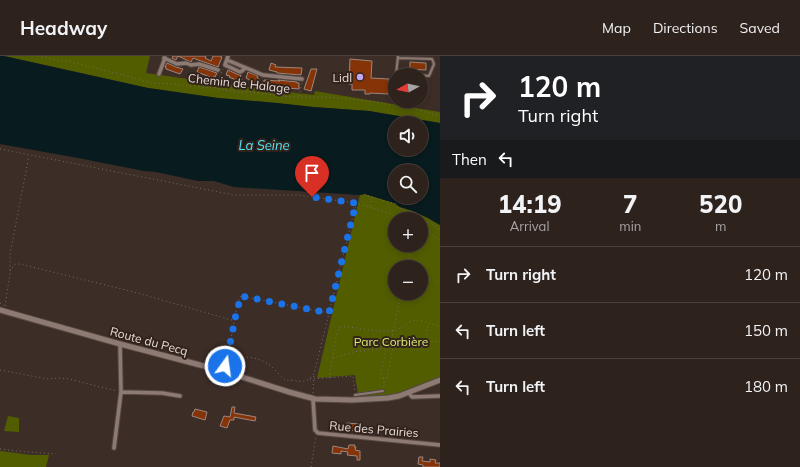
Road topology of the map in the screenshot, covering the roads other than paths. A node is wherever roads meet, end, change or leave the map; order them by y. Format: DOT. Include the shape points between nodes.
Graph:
graph roads {
  1 [pos="165,57"];
  2 [pos="398,57"];
  3 [pos="228,58"];
  4 [pos="245,68"];
  5 [pos="397,68"];
  6 [pos="218,70"];
  7 [pos="159,74"];
  8 [pos="428,76"];
  9 [pos="302,79"];
  10 [pos="3,308"];
  11 [pos="120,344"];
  12 [pos="440,379"];
  13 [pos="383,391"];
  14 [pos="121,392"];
  15 [pos="408,392"];
  16 [pos="355,395"];
  17 [pos="180,396"];
  18 [pos="440,396"];
  19 [pos="314,399"];
  20 [pos="440,445"];
  21 [pos="114,448"];
  1 -- 6 [label="street" via="177,64 199,64"];
  1 -- 7 [label="street"];
  2 -- 5 [label="lane"];
  2 -- 8 [label="lane" via="432,59 434,64"];
  3 -- 4 [label="street"];
  3 -- 4 [label="street" via="224,65 240,72"];
  4 -- 9 [label="street" via="263,75"];
  10 -- 11 [label="main road, Route du Pecq"];
  11 -- 14 [label="street"];
  11 -- 19 [label="main road, Route du Pecq" via="223,371"];
  12 -- 15 [label="main road, Route du Pecq"];
  13 -- 16 [label="lane"];
  14 -- 17 [label="street"];
  14 -- 21 [label="street"];
  15 -- 18 [label="street" via="412,397"];
  15 -- 19 [label="main road, Route du Pecq" via="388,398"];
  19 -- 20 [label="street, Rue des Prairies" via="315,430 320,434"];
}
